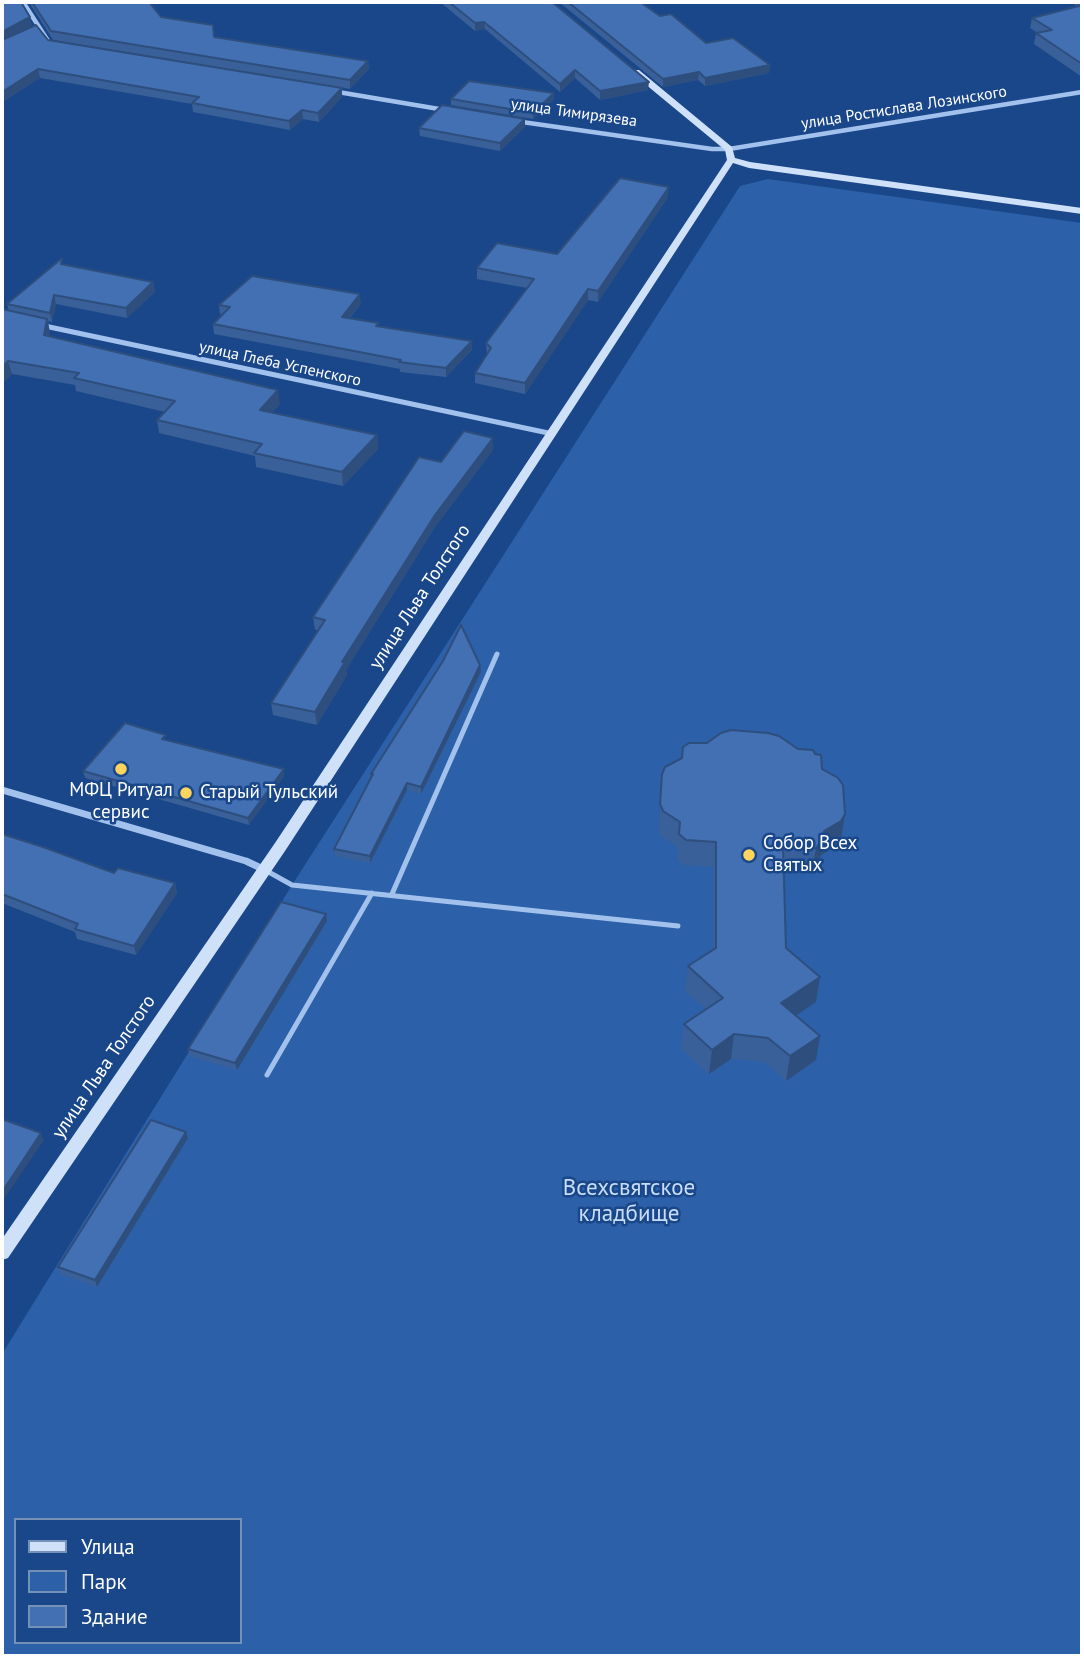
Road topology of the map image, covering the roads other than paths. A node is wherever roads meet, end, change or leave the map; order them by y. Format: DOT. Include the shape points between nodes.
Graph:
graph roads {
  1 [pos="23,2"];
  2 [pos="40,26"];
  3 [pos="28,33"];
  4 [pos="64,47"];
  5 [pos="631,68"];
  6 [pos="329,91"];
  7 [pos="1082,92"];
  8 [pos="448,110"];
  9 [pos="514,121"];
  10 [pos="730,154"];
  11 [pos="1082,211"];
  12 [pos="29,323"];
  13 [pos="553,434"];
  14 [pos="497,654"];
  15 [pos="2,790"];
  16 [pos="265,870"];
  17 [pos="372,893"];
  18 [pos="392,894"];
  19 [pos="678,926"];
  20 [pos="267,1075"];
  21 [pos="2,1253"];
  1 -- 2 [label="street"];
  2 -- 3 [label="street"];
  2 -- 4 [label="street" via="50,44"];
  5 -- 10 [label="street"];
  6 -- 8 [label="street"];
  7 -- 10 [label="street, улица Ростислава Лозинского"];
  9 -- 10 [label="street, улица Тимирязева"];
  10 -- 11 [label="street, улица Тимирязева" via="749,165"];
  10 -- 13 [label="street, улица Льва Толстого"];
  12 -- 13 [label="street, улица Глеба Успенского"];
  13 -- 16 [label="street, улица Льва Толстого"];
  14 -- 18 [label="lane"];
  15 -- 16 [label="street"];
  16 -- 17 [label="lane" via="292,885"];
  16 -- 21 [label="street, улица Льва Толстого"];
  17 -- 18 [label="lane"];
  17 -- 20 [label="lane"];
  18 -- 19 [label="lane"];
}
